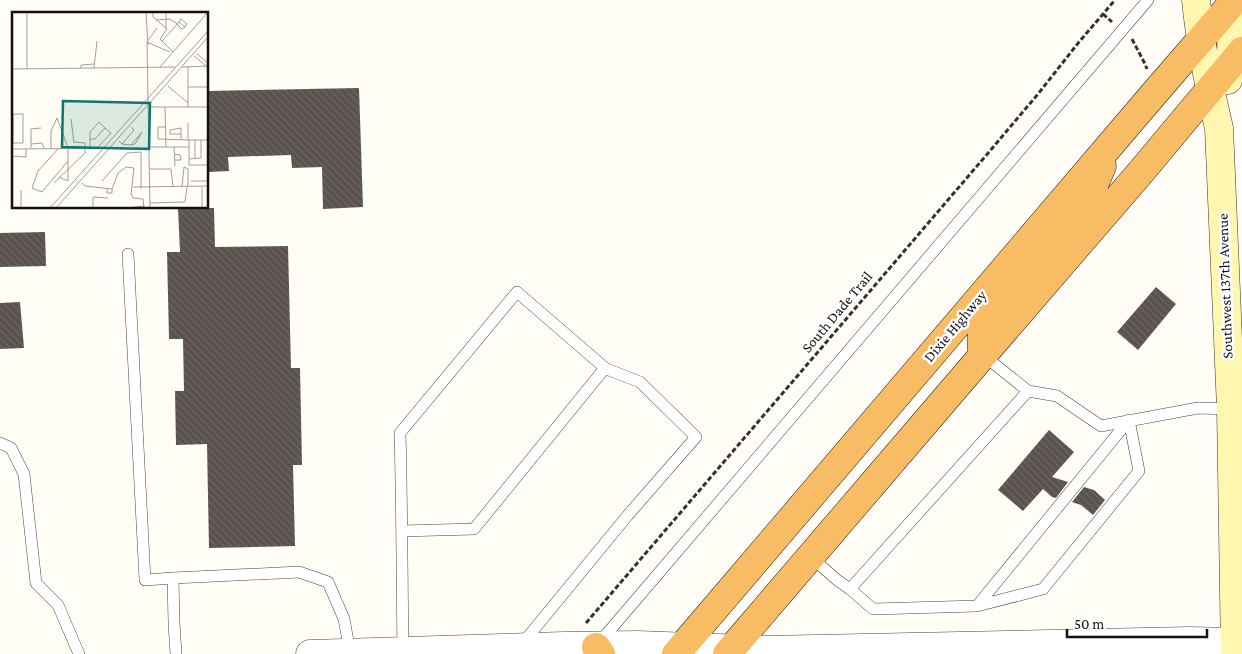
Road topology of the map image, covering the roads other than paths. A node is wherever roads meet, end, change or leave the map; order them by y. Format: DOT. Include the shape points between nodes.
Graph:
graph roads {
  1 [pos="1148,0"];
  2 [pos="1196,0"];
  3 [pos="1233,1"];
  4 [pos="1201,39"];
  5 [pos="1237,57"];
  6 [pos="1210,90"];
  7 [pos="1219,128"];
  8 [pos="1111,144"];
  9 [pos="128,254"];
  10 [pos="982,355"];
  11 [pos="604,368"];
  12 [pos="1028,391"];
  13 [pos="1230,409"];
  14 [pos="1129,420"];
  15 [pos="0,443"];
  16 [pos="402,531"];
  17 [pos="811,557"];
  18 [pos="173,578"];
  19 [pos="850,590"];
  20 [pos="977,606"];
  21 [pos="592,645"];
  22 [pos="520,648"];
  23 [pos="1235,648"];
  24 [pos="679,650"];
  25 [pos="403,651"];
  26 [pos="729,651"];
  27 [pos="350,653"];
  28 [pos="78,654"];
  29 [pos="176,654"];
  30 [pos="310,654"];
  1 -- 21 [label="lane"];
  2 -- 4 [label="main road, Southwest 137th Avenue"];
  3 -- 4 [label="highway, Dixie Highway"];
  3 -- 5 [label="main road, Southwest 137th Avenue"];
  4 -- 6 [label="main road, Southwest 137th Avenue"];
  4 -- 8 [label="highway, Dixie Highway"];
  5 -- 6 [label="highway"];
  5 -- 7 [label="main road, Southwest 137th Avenue"];
  6 -- 7 [label="main road, Southwest 137th Avenue"];
  6 -- 10 [label="highway"];
  7 -- 13 [label="main road, Southwest 137th Avenue"];
  8 -- 10 [label="highway" via="1086,204 990,314 982,328"];
  8 -- 24 [label="highway, Dixie Highway"];
  9 -- 18 [label="lane" via="145,580"];
  10 -- 12 [label="lane"];
  10 -- 17 [label="highway"];
  11 -- 16 [label="lane" via="474,529"];
  11 -- 16 [label="lane" via="517,292 400,432"];
  11 -- 22 [label="lane" via="640,382 696,437"];
  12 -- 14 [label="lane" via="1057,396 1101,426"];
  12 -- 19 [label="lane"];
  13 -- 14 [label="lane" via="1196,408"];
  13 -- 23 [label="main road, Southwest 137th Avenue"];
  14 -- 20 [label="lane"];
  14 -- 20 [label="lane" via="1139,471 1043,589"];
  15 -- 28 [label="lane" via="12,448 24,474 36,583 58,606"];
  16 -- 25 [label="lane"];
  17 -- 19 [label="lane"];
  17 -- 26 [label="highway"];
  18 -- 27 [label="lane" via="299,572 328,582 344,619"];
  18 -- 29 [label="lane"];
  19 -- 20 [label="lane" via="873,609"];
  21 -- 22 [label="street"];
  21 -- 24 [label="street" via="638,645"];
  22 -- 25 [label="street"];
  23 -- 26 [label="street" via="1179,641"];
  24 -- 26 [label="street"];
  25 -- 27 [label="street"];
  27 -- 30 [label="street"];
}
